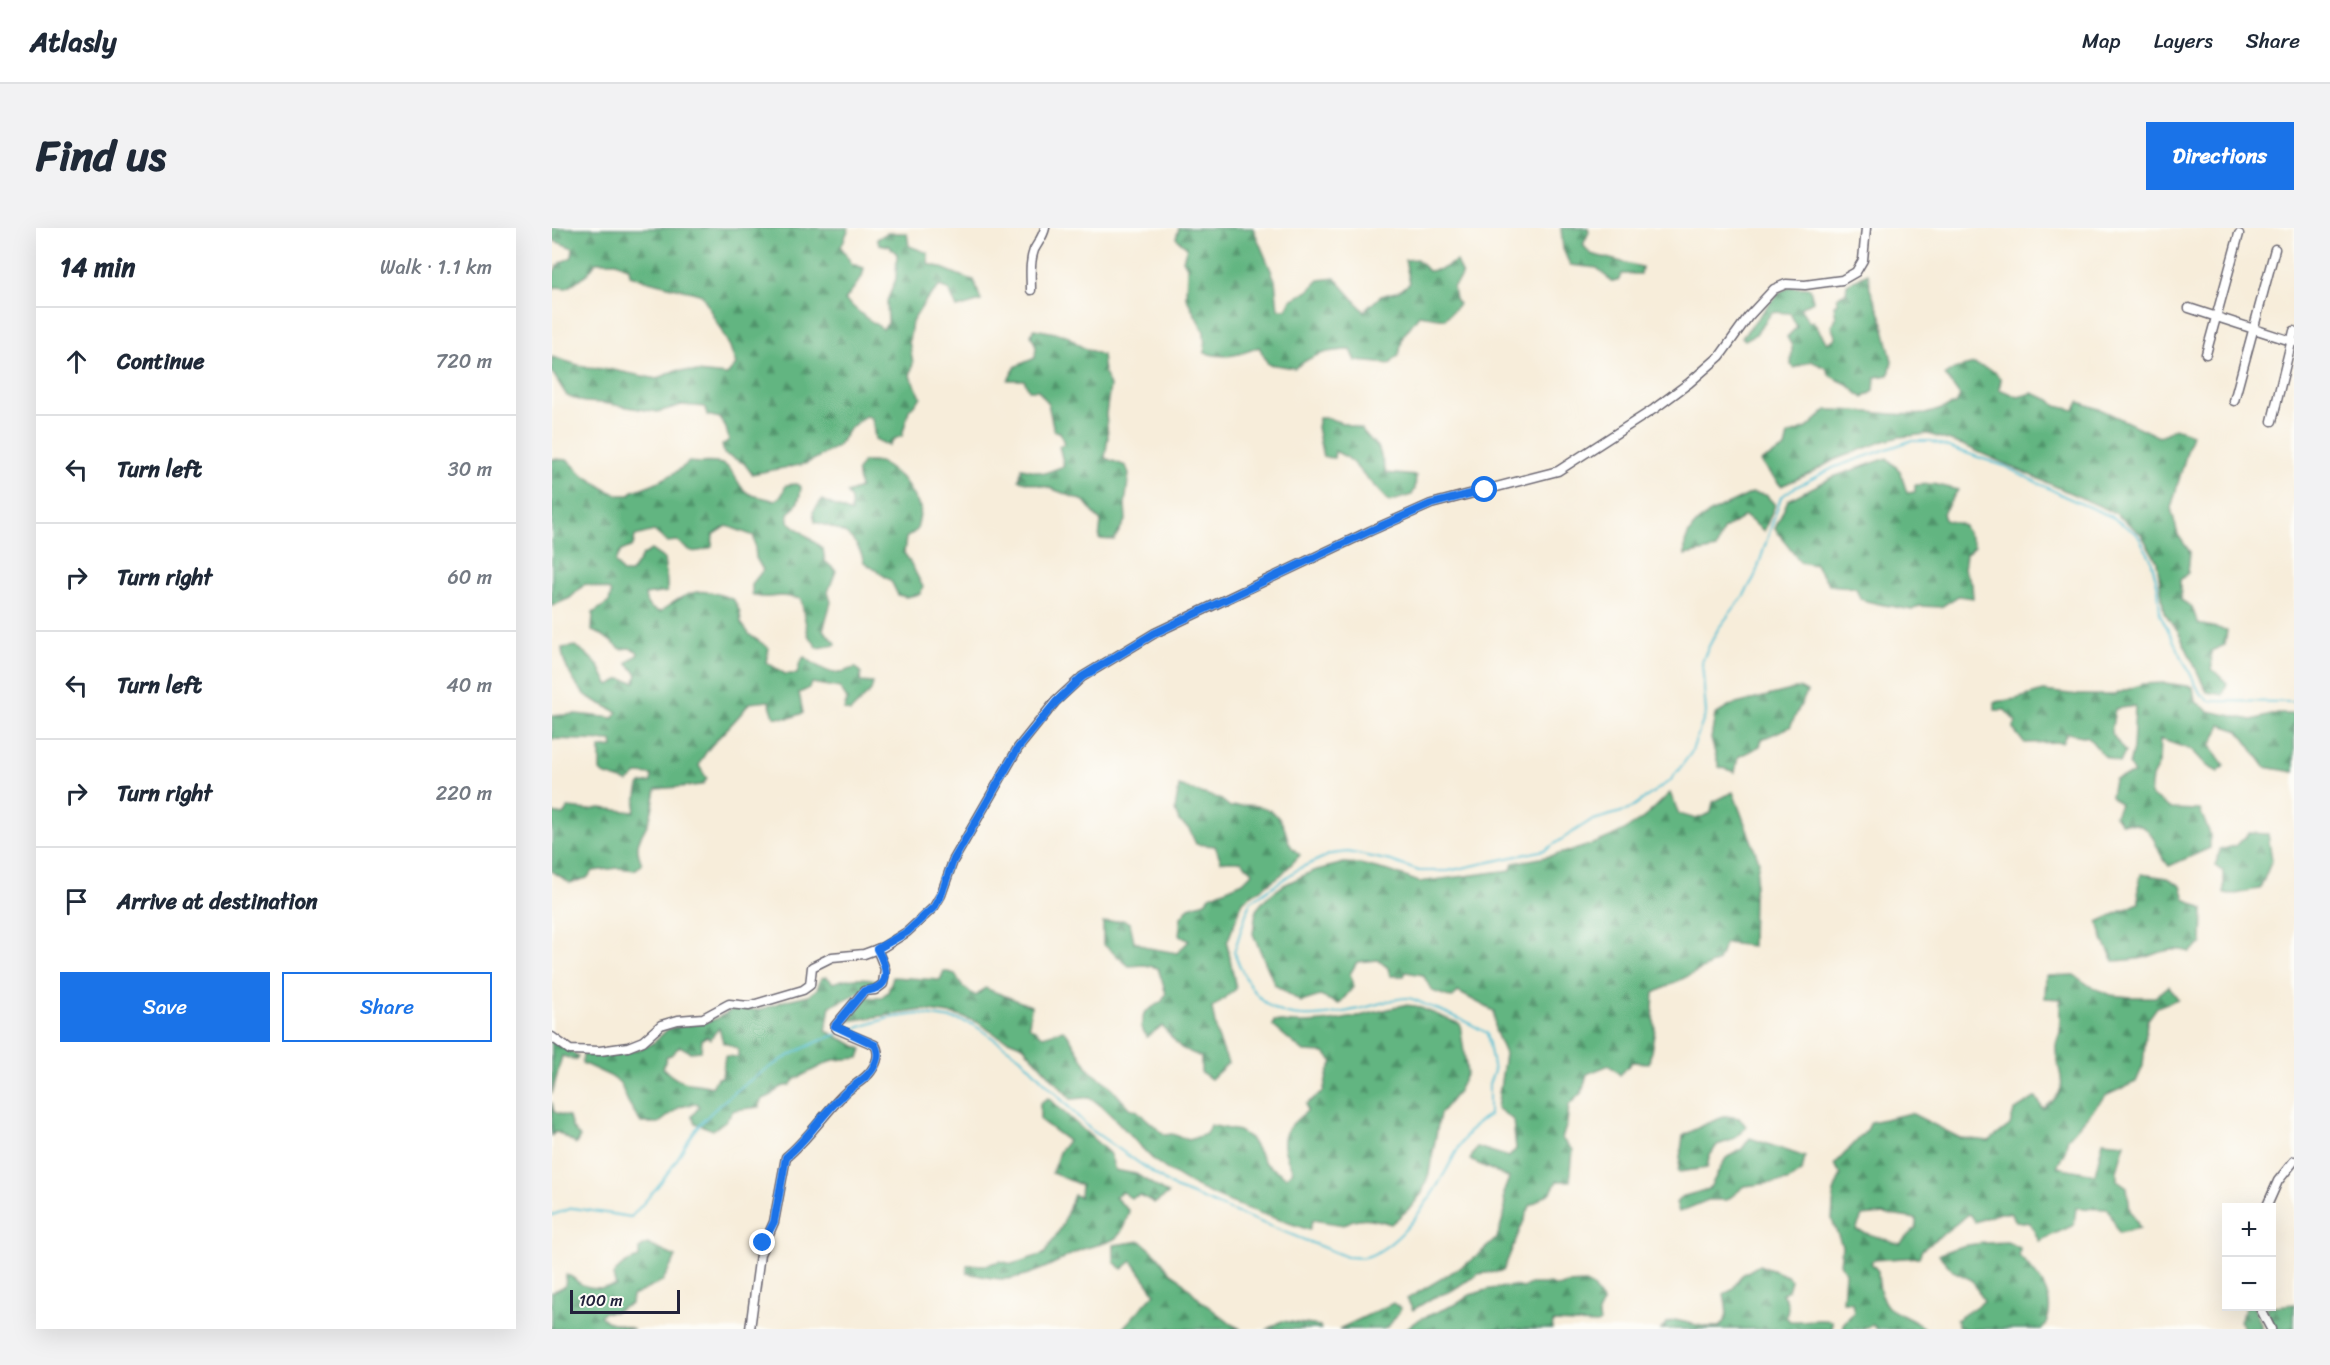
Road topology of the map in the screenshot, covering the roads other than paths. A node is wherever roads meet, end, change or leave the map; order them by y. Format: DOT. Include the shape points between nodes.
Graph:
graph roads {
  1 [pos="1045,228"];
  2 [pos="1866,228"];
  3 [pos="2239,234"];
  4 [pos="2275,249"];
  5 [pos="1031,290"];
  6 [pos="2189,308"];
  7 [pos="2216,317"];
  8 [pos="2253,329"];
  9 [pos="2294,331"];
  10 [pos="2293,342"];
  11 [pos="2206,354"];
  12 [pos="2234,401"];
  13 [pos="2272,421"];
  14 [pos="877,949"];
  15 [pos="552,1037"];
  16 [pos="2294,1161"];
  17 [pos="2268,1203"];
  18 [pos="2262,1311"];
  19 [pos="750,1329"];
  20 [pos="2271,1329"];
  1 -- 5 [label="street" via="1034,250"];
  2 -- 14 [label="street" via="1863,260 1856,272 1842,280 1786,284 1774,289 1720,356 1689,383 1557,471 1431,504 1380,526 1155,633 1082,677 1018,748 953,861 934,907 907,932"];
  3 -- 7 [label="street"];
  4 -- 8 [label="street"];
  6 -- 7 [label="street"];
  7 -- 8 [label="street"];
  7 -- 11 [label="street"];
  8 -- 10 [label="street"];
  8 -- 12 [label="street"];
  9 -- 10 [label="street"];
  10 -- 13 [label="street"];
  14 -- 15 [label="street" via="821,962 813,967 810,985 803,990 749,1006 729,1004 703,1018 661,1025 643,1041 628,1047 570,1050"];
  14 -- 19 [label="street" via="885,969 883,984 864,991 835,1026 875,1045 875,1065 786,1157 774,1222 760,1254"];
  16 -- 17 [label="street" via="2278,1181"];
  18 -- 20 [label="street"];
}
